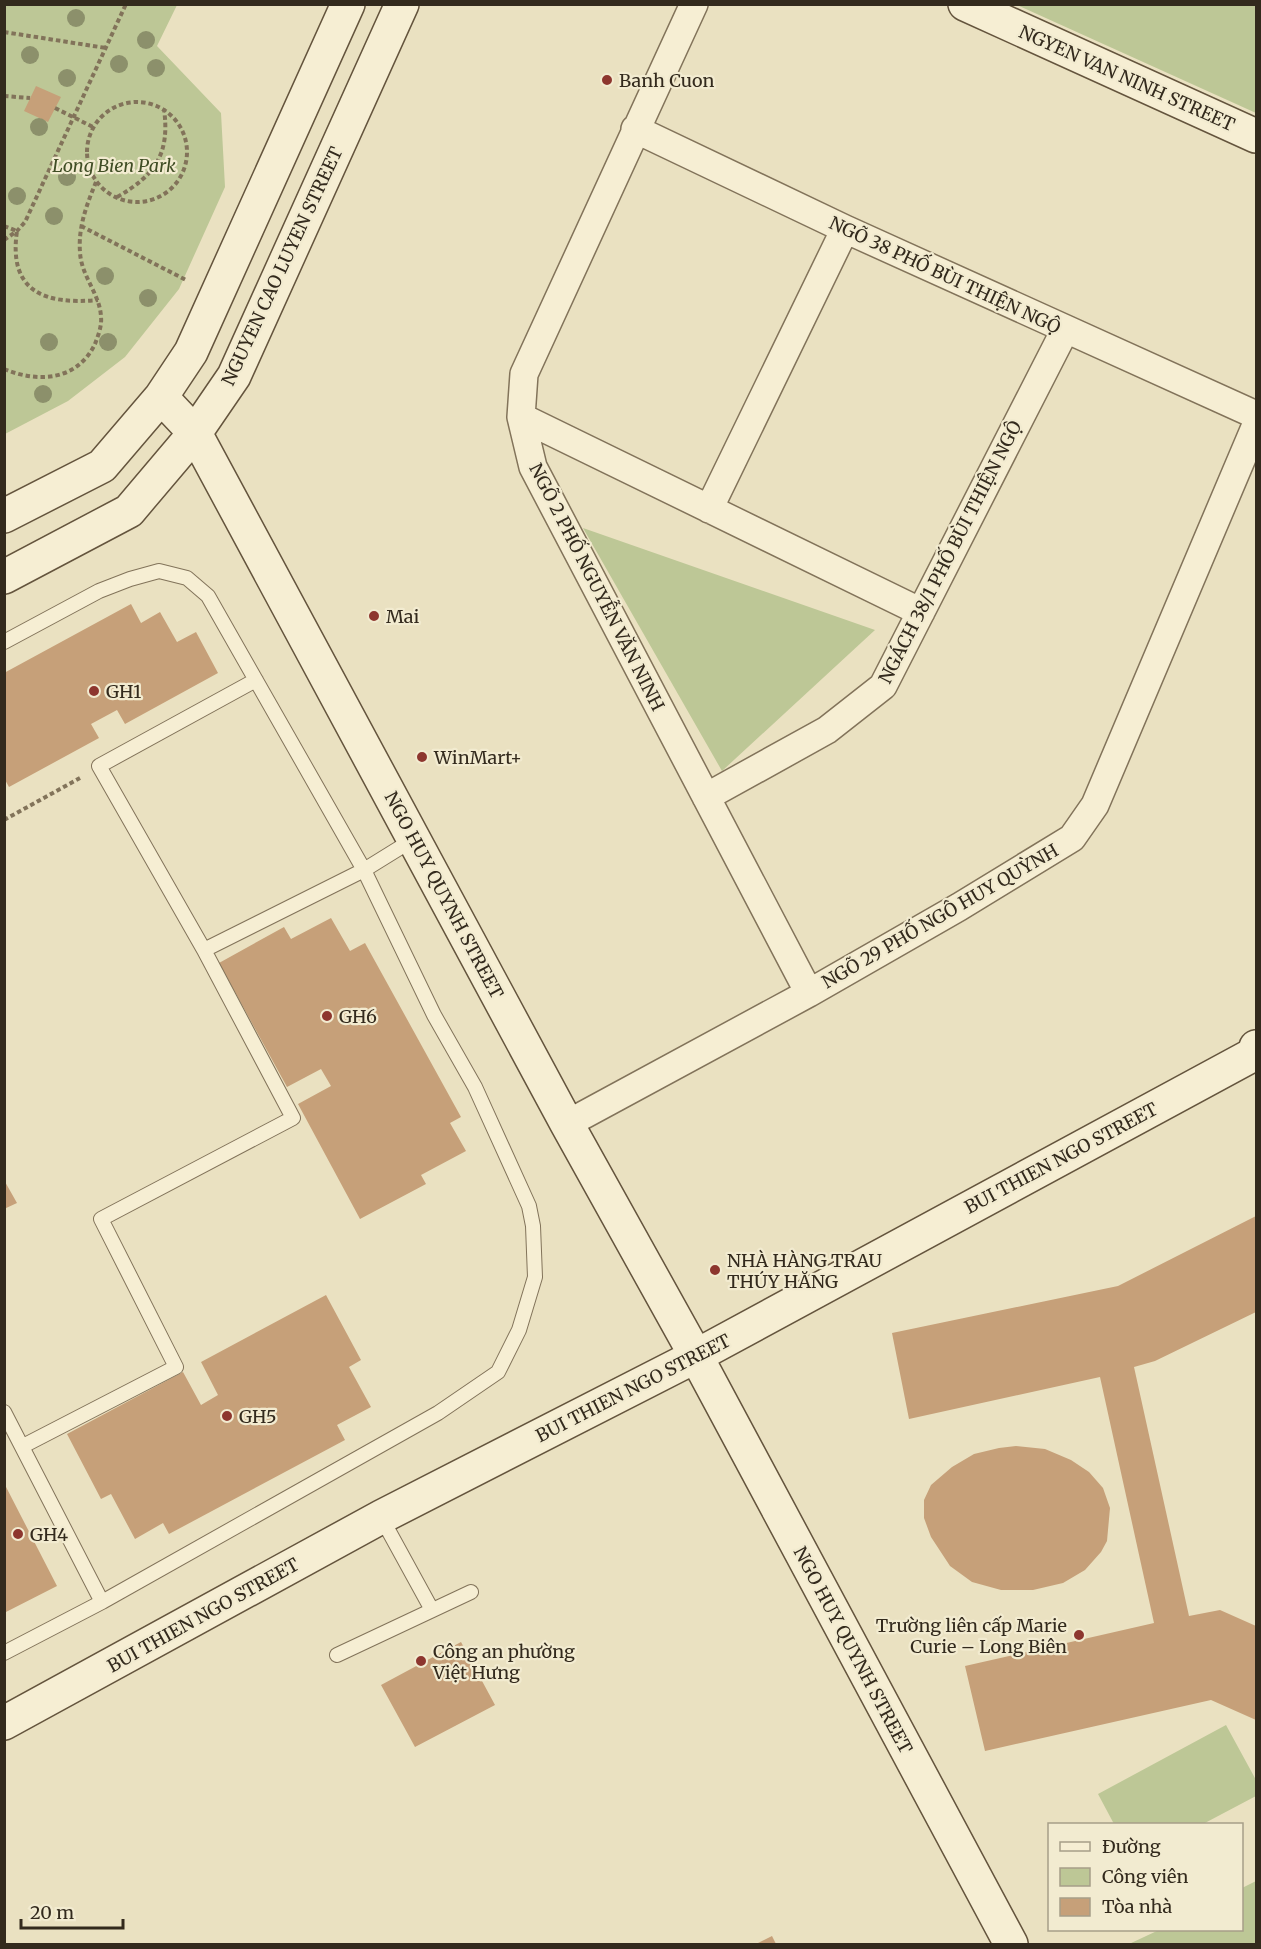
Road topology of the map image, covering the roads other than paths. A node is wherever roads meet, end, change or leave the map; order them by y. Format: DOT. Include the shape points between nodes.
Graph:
graph roads {
  1 [pos="348,4"];
  2 [pos="402,4"];
  3 [pos="694,4"];
  4 [pos="965,4"];
  5 [pos="635,129"];
  6 [pos="1257,136"];
  7 [pos="845,229"];
  8 [pos="1065,330"];
  9 [pos="161,397"];
  10 [pos="1257,415"];
  11 [pos="521,417"];
  12 [pos="1257,425"];
  13 [pos="195,433"];
  14 [pos="709,509"];
  15 [pos="4,516"];
  16 [pos="4,577"];
  17 [pos="921,612"];
  18 [pos="4,642"];
  19 [pos="256,680"];
  20 [pos="706,797"];
  21 [pos="414,839"];
  22 [pos="364,870"];
  23 [pos="204,950"];
  24 [pos="809,993"];
  25 [pos="1256,1052"];
  26 [pos="567,1124"];
  27 [pos="696,1356"];
  28 [pos="4,1412"];
  29 [pos="23,1446"];
  30 [pos="381,1517"];
  31 [pos="471,1592"];
  32 [pos="102,1602"];
  33 [pos="432,1610"];
  34 [pos="4,1653"];
  35 [pos="337,1655"];
  36 [pos="4,1723"];
  37 [pos="1011,1944"];
  1 -- 9 [label="street" via="190,352"];
  2 -- 13 [label="street, NGUYEN CAO LUYEN STREET" via="234,376"];
  3 -- 5 [label="street, NGÕ 2 PHỐ NGUYỄN VĂN NINH"];
  4 -- 6 [label="street, NGYEN VAN NINH STREET"];
  5 -- 7 [label="street, NGÕ 38 PHỐ BÙI THIỆN NGỘ"];
  5 -- 11 [label="street, NGÕ 2 PHỐ NGUYỄN VĂN NINH" via="524,374"];
  7 -- 8 [label="street, NGÕ 38 PHỐ BÙI THIỆN NGỘ"];
  7 -- 14 [label="street"];
  8 -- 10 [label="street, NGÕ 38 PHỐ BÙI THIỆN NGỘ"];
  8 -- 17 [label="street, NGÁCH 38/1 PHỐ BÙI THIỆN NGỘ"];
  9 -- 13 [label="street, NGO HUY QUYNH STREET"];
  9 -- 15 [label="street" via="102,466"];
  11 -- 14 [label="street"];
  11 -- 20 [label="street, NGÕ 2 PHỐ NGUYỄN VĂN NINH" via="533,467"];
  12 -- 24 [label="street, NGÕ 29 PHỐ NGÔ HUY QUỲNH" via="1095,805 1072,838"];
  13 -- 16 [label="street, NGUYEN CAO LUYEN STREET" via="129,511"];
  13 -- 21 [label="street, NGO HUY QUYNH STREET"];
  14 -- 17 [label="street"];
  17 -- 20 [label="street, NGÁCH 38/1 PHỐ BÙI THIỆN NGỘ" via="883,686 827,730"];
  18 -- 19 [label="lane" via="99,591 159,571 187,578 208,596"];
  19 -- 22 [label="lane"];
  19 -- 23 [label="lane" via="99,766"];
  20 -- 24 [label="street, NGÕ 2 PHỐ NGUYỄN VĂN NINH"];
  21 -- 22 [label="lane"];
  21 -- 26 [label="street, NGO HUY QUYNH STREET"];
  22 -- 23 [label="lane"];
  22 -- 32 [label="lane" via="434,1015 475,1087 529,1206 535,1277 519,1330 498,1372 438,1413"];
  23 -- 29 [label="lane" via="293,1118 101,1219 176,1367"];
  24 -- 26 [label="street, NGÕ 29 PHỐ NGÔ HUY QUỲNH"];
  25 -- 27 [label="street, BUI THIEN NGO STREET"];
  26 -- 27 [label="street, NGO HUY QUYNH STREET"];
  27 -- 30 [label="street, BUI THIEN NGO STREET"];
  27 -- 37 [label="street, NGO HUY QUYNH STREET"];
  28 -- 29 [label="lane"];
  29 -- 32 [label="lane"];
  30 -- 33 [label="lane"];
  30 -- 36 [label="street, BUI THIEN NGO STREET"];
  31 -- 33 [label="lane"];
  32 -- 34 [label="lane"];
  33 -- 35 [label="lane"];
}
